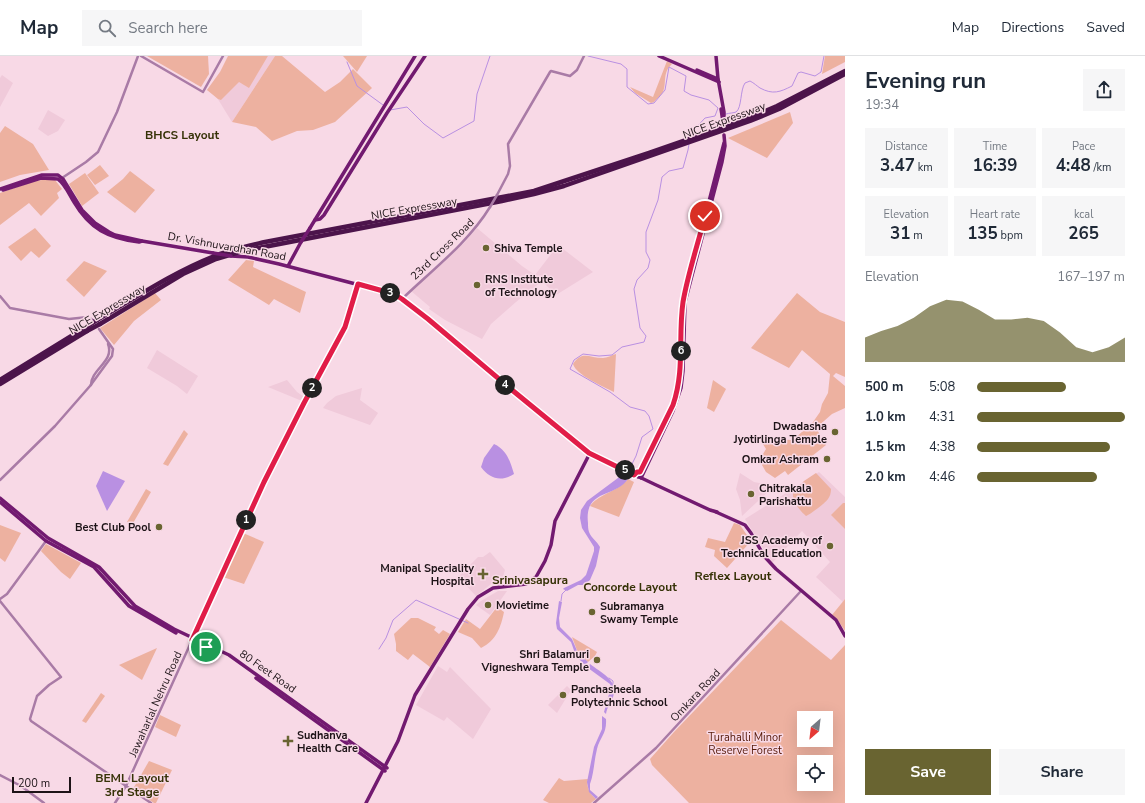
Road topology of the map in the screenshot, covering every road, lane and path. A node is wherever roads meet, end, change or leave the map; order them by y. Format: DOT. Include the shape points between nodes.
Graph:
graph roads {
  1 [pos="138,56"];
  2 [pos="141,56"];
  3 [pos="223,56"];
  4 [pos="415,56"];
  5 [pos="424,56"];
  6 [pos="584,56"];
  7 [pos="659,56"];
  8 [pos="665,56"];
  9 [pos="715,56"];
  10 [pos="845,71"];
  11 [pos="845,74"];
  12 [pos="717,80"];
  13 [pos="723,118"];
  14 [pos="724,135"];
  15 [pos="689,141"];
  16 [pos="724,143"];
  17 [pos="61,179"];
  18 [pos="0,190"];
  19 [pos="315,220"];
  20 [pos="288,266"];
  21 [pos="358,284"];
  22 [pos="0,296"];
  23 [pos="402,299"];
  24 [pos="97,323"];
  25 [pos="86,329"];
  26 [pos="0,380"];
  27 [pos="0,384"];
  28 [pos="590,453"];
  29 [pos="636,475"];
  30 [pos="0,480"];
  31 [pos="0,498"];
  32 [pos="0,502"];
  33 [pos="46,541"];
  34 [pos="801,591"];
  35 [pos="0,600"];
  36 [pos="845,636"];
  37 [pos="192,640"];
  38 [pos="385,769"];
  39 [pos="0,775"];
  40 [pos="126,786"];
  41 [pos="44,803"];
  42 [pos="115,803"];
  43 [pos="151,803"];
  44 [pos="367,803"];
  45 [pos="594,803"];
  1 -- 17 [label="street" via="117,112 98,152"];
  2 -- 3 [label="street" via="203,92"];
  4 -- 19 [label="main road"];
  5 -- 19 [label="main road" via="324,215"];
  6 -- 23 [label="street, 23rd Cross Road, bridge" via="577,70 570,76 550,72 508,144 510,166 507,175 481,221"];
  7 -- 12 [label="main road"];
  8 -- 12 [label="main road"];
  9 -- 12 [label="main road"];
  10 -- 15 [label="highway, NICE Expressway" via="759,114"];
  11 -- 15 [label="highway, NICE Expressway" via="760,117"];
  12 -- 13 [label="main road"];
  14 -- 16 [label="main road"];
  15 -- 24 [label="highway, NICE Expressway" via="564,186 534,194 243,250 183,274"];
  16 -- 29 [label="main road" via="683,301 678,387 673,405 640,472"];
  16 -- 29 [label="main road" via="722,162 686,302 681,388 673,410"];
  17 -- 18 [label="main road" via="58,176 42,175"];
  17 -- 20 [label="main road, Dr. Vishnuvardhan Road, bridge" via="82,210 96,224 115,235"];
  19 -- 20 [label="main road, bridge"];
  20 -- 21 [label="main road, Dr. Vishnuvardhan Road"];
  21 -- 23 [label="main road, Dr. Vishnuvardhan Road" via="394,294"];
  21 -- 37 [label="street, Jawaharlal Nehru Road" via="345,327 264,482"];
  22 -- 24 [label="street" via="10,308 69,318 88,317"];
  23 -- 28 [label="main road, Dr. Vishnuvardhan Road"];
  24 -- 25 [label="highway, NICE Expressway, bridge"];
  24 -- 30 [label="street" via="113,353 91,385 45,437"];
  25 -- 26 [label="highway, NICE Expressway"];
  25 -- 27 [label="highway, NICE Expressway"];
  28 -- 29 [label="main road, Dr. Vishnuvardhan Road"];
  28 -- 38 [label="main road" via="557,521 553,546 539,575 526,586 494,590 469,610 417,696 400,742"];
  29 -- 34 [label="main road, Dr. Vishnuvardhan Road" via="745,525 764,556"];
  31 -- 37 [label="main road, 80 Feet Road" via="48,538 98,567 135,606"];
  32 -- 33 [label="main road, 80 Feet Road"];
  33 -- 35 [label="street"];
  33 -- 37 [label="main road, 80 Feet Road" via="94,567 129,606"];
  34 -- 36 [label="main road, Dr. Vishnuvardhan Road" via="836,620"];
  34 -- 45 [label="street, Omkara Road" via="656,748"];
  35 -- 40 [label="street" via="60,677 37,696 31,721"];
  37 -- 38 [label="main road, 80 Feet Road" via="229,655"];
  37 -- 40 [label="street, Jawaharlal Nehru Road"];
  38 -- 44 [label="main road"];
  39 -- 41 [label="street"];
  40 -- 42 [label="street, Jawaharlal Nehru Road"];
  40 -- 43 [label="street"];
}
